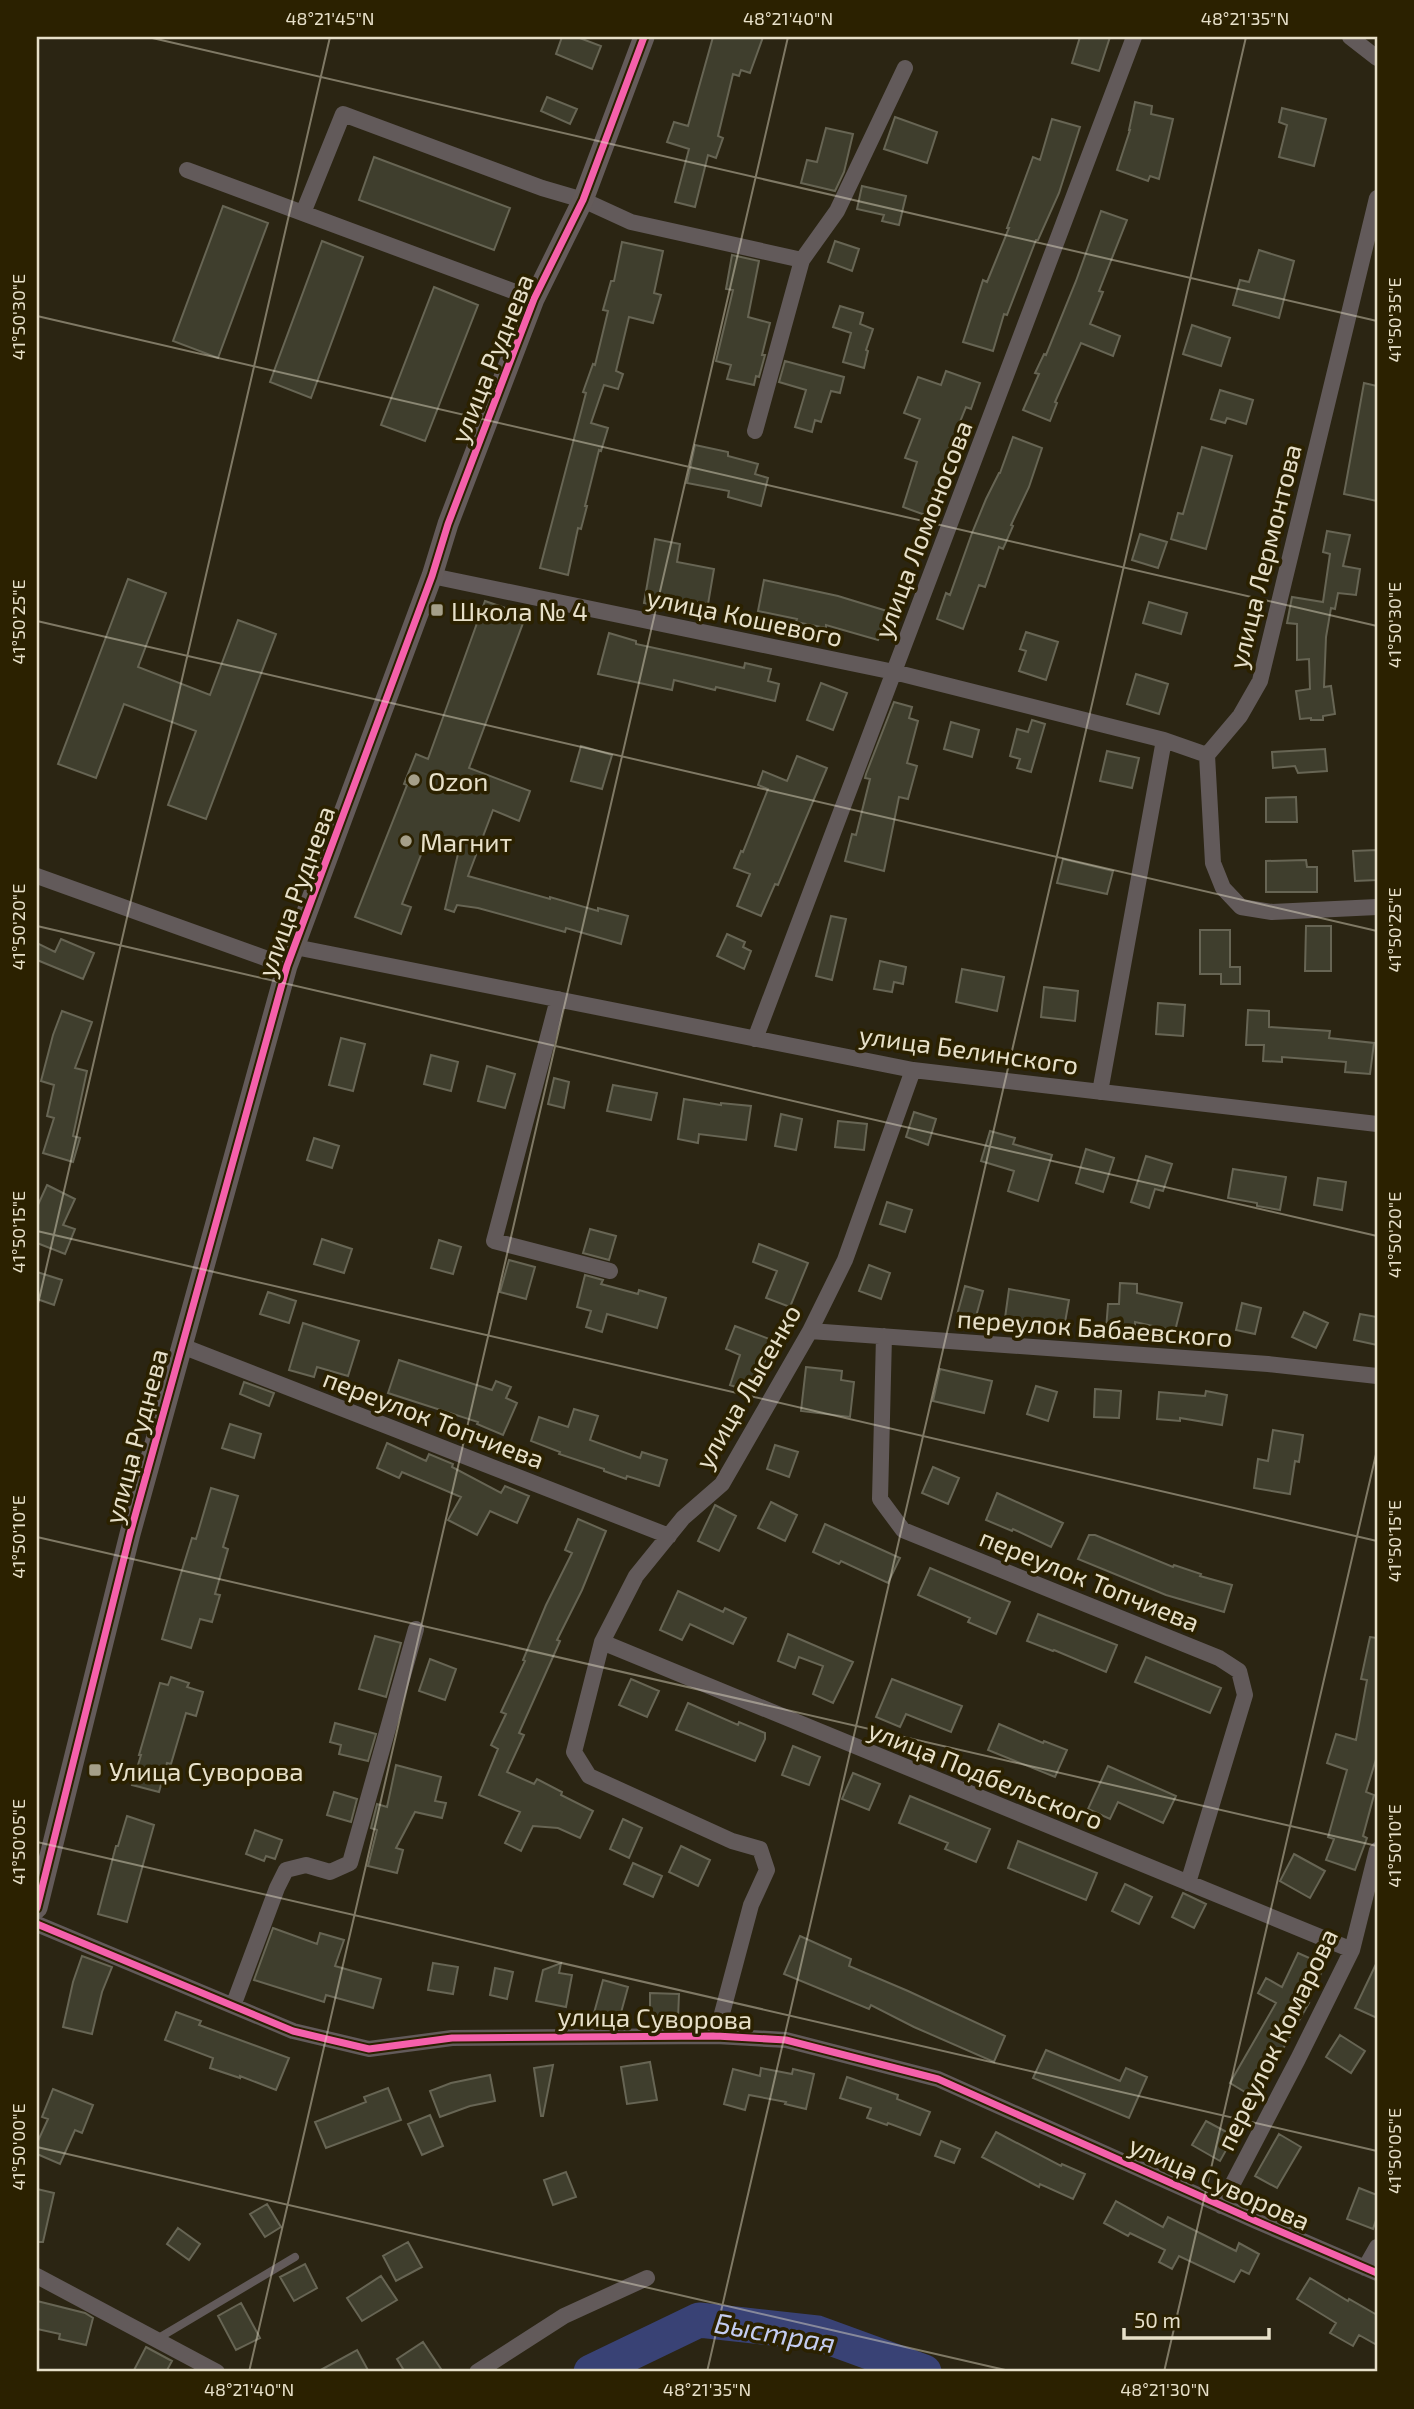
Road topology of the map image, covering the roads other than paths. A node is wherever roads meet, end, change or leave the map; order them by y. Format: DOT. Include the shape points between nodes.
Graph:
graph roads {
  1 [pos="644,37"];
  2 [pos="1134,37"];
  3 [pos="1350,37"];
  4 [pos="1377,58"];
  5 [pos="905,68"];
  6 [pos="187,170"];
  7 [pos="1377,198"];
  8 [pos="583,200"];
  9 [pos="303,213"];
  10 [pos="802,260"];
  11 [pos="534,299"];
  12 [pos="755,431"];
  13 [pos="432,576"];
  14 [pos="894,672"];
  15 [pos="1164,740"];
  16 [pos="1207,755"];
  17 [pos="37,876"];
  18 [pos="1377,907"];
  19 [pos="291,956"];
  20 [pos="558,999"];
  21 [pos="755,1039"];
  22 [pos="913,1070"];
  23 [pos="1100,1092"];
  24 [pos="1377,1124"];
  25 [pos="610,1271"];
  26 [pos="810,1331"];
  27 [pos="884,1336"];
  28 [pos="182,1346"];
  29 [pos="1377,1376"];
  30 [pos="669,1536"];
  31 [pos="416,1629"];
  32 [pos="602,1642"];
  33 [pos="1377,1850"];
  34 [pos="1188,1883"];
  35 [pos="37,1909"];
  36 [pos="37,1924"];
  37 [pos="1352,1950"];
  38 [pos="233,2006"];
  39 [pos="716,2036"];
  40 [pos="1221,2206"];
  41 [pos="1377,2246"];
  42 [pos="295,2257"];
  43 [pos="1371,2270"];
  44 [pos="37,2276"];
  45 [pos="647,2278"];
  46 [pos="157,2339"];
  47 [pos="217,2372"];
  48 [pos="477,2372"];
  1 -- 8 [label="street, улица Руднева"];
  2 -- 14 [label="street, улица Ломоносова"];
  3 -- 4 [label="street"];
  5 -- 10 [label="street" via="837,211"];
  6 -- 9 [label="street"];
  7 -- 16 [label="street, улица Лермонтова" via="1260,681 1240,716"];
  8 -- 9 [label="street" via="343,114"];
  8 -- 10 [label="street" via="631,222"];
  8 -- 11 [label="street, улица Руднева"];
  9 -- 11 [label="street"];
  10 -- 12 [label="street"];
  11 -- 13 [label="street, улица Руднева"];
  13 -- 14 [label="street, улица Кошевого"];
  13 -- 19 [label="street, улица Руднева"];
  14 -- 15 [label="street, улица Кошевого"];
  14 -- 21 [label="street, улица Ломоносова"];
  15 -- 16 [label="street, улица Кошевого"];
  15 -- 23 [label="street"];
  16 -- 18 [label="street" via="1213,863 1223,888 1241,908 1272,912"];
  17 -- 19 [label="street, улица Белинского"];
  19 -- 20 [label="street, улица Белинского"];
  19 -- 28 [label="street, улица Руднева"];
  20 -- 21 [label="street, улица Белинского"];
  20 -- 25 [label="street" via="494,1241"];
  21 -- 22 [label="street, улица Белинского"];
  22 -- 23 [label="street, улица Белинского"];
  22 -- 26 [label="street, улица Лысенко" via="845,1261"];
  23 -- 24 [label="street, улица Белинского"];
  26 -- 27 [label="street, переулок Бабаевского"];
  26 -- 30 [label="street, улица Лысенко" via="722,1484"];
  27 -- 29 [label="street, переулок Бабаевского"];
  27 -- 34 [label="street, переулок Топчиева" via="880,1499 904,1530 1219,1658 1239,1671 1245,1695"];
  28 -- 30 [label="street, переулок Топчиева"];
  28 -- 35 [label="street, улица Руднева"];
  30 -- 32 [label="street, улица Лысенко" via="636,1576"];
  31 -- 38 [label="street" via="350,1863 330,1872 306,1865 286,1870"];
  32 -- 34 [label="street, улица Подбельского"];
  32 -- 39 [label="street, улица Лысенко" via="574,1752 589,1776 732,1841 760,1849 767,1870 751,1905"];
  33 -- 37 [label="street, переулок Комарова"];
  34 -- 37 [label="street, улица Подбельского"];
  36 -- 38 [label="street, улица Суворова"];
  37 -- 40 [label="street, переулок Комарова"];
  38 -- 39 [label="street, улица Суворова" via="293,2031 369,2049 452,2038"];
  39 -- 40 [label="street, улица Суворова" via="786,2040 938,2079"];
  40 -- 43 [label="street, улица Суворова"];
  41 -- 43 [label="street"];
  42 -- 46 [label="lane"];
  44 -- 46 [label="street"];
  45 -- 48 [label="street" via="564,2316"];
  46 -- 47 [label="street"];
}
